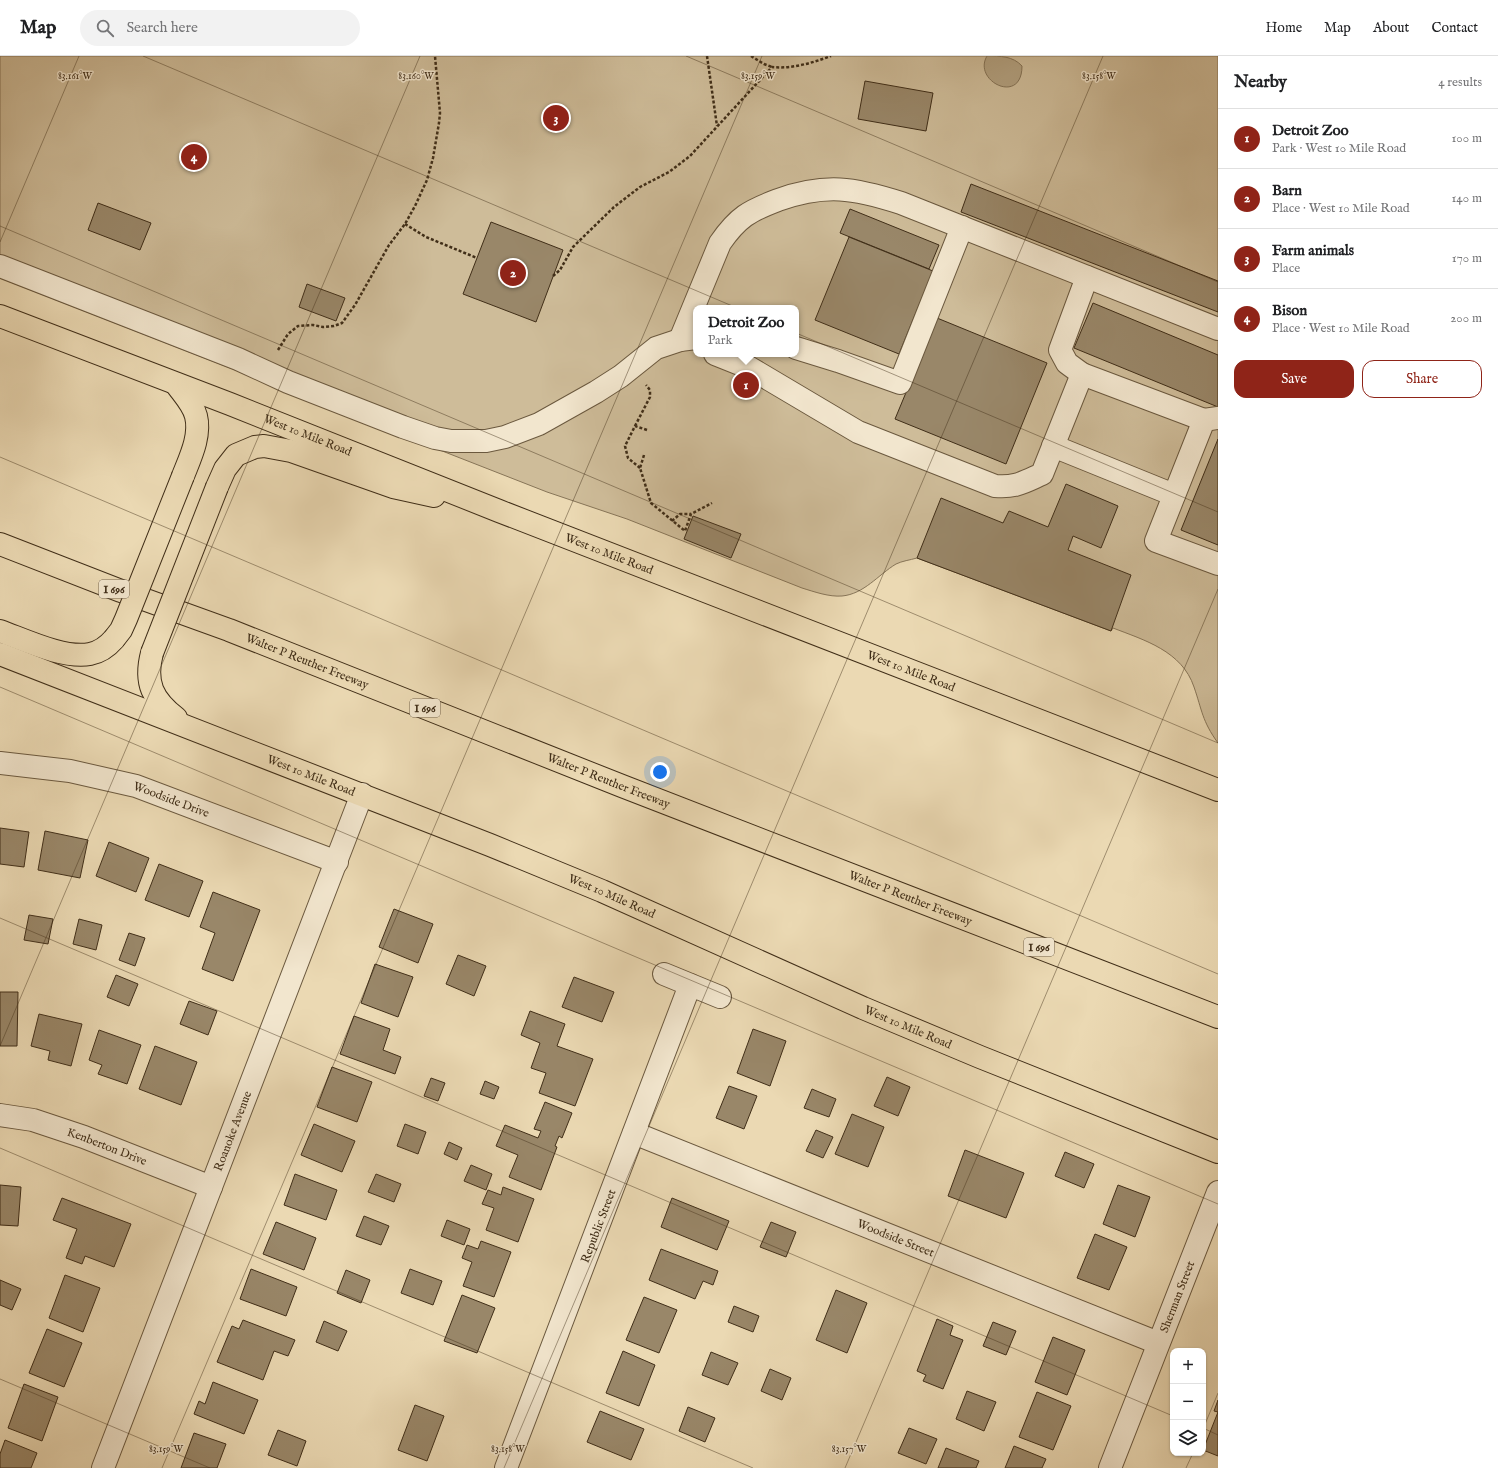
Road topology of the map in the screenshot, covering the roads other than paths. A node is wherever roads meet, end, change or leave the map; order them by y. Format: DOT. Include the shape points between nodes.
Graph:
graph roads {
  1 [pos="962,227"];
  2 [pos="0,266"];
  3 [pos="1087,277"];
  4 [pos="702,305"];
  5 [pos="0,316"];
  6 [pos="1218,329"];
  7 [pos="691,342"];
  8 [pos="799,349"];
  9 [pos="722,357"];
  10 [pos="1082,374"];
  11 [pos="176,384"];
  12 [pos="1211,419"];
  13 [pos="1053,446"];
  14 [pos="1174,495"];
  15 [pos="499,511"];
  16 [pos="0,544"];
  17 [pos="1218,564"];
  18 [pos="0,631"];
  19 [pos="0,654"];
  20 [pos="184,725"];
  21 [pos="0,763"];
  22 [pos="1218,790"];
  23 [pos="362,794"];
  24 [pos="337,862"];
  25 [pos="664,974"];
  26 [pos="690,985"];
  27 [pos="720,997"];
  28 [pos="1218,1017"];
  29 [pos="0,1115"];
  30 [pos="634,1133"];
  31 [pos="1218,1152"];
  32 [pos="211,1187"];
  33 [pos="1218,1192"];
  34 [pos="1158,1343"];
  35 [pos="103,1468"];
  36 [pos="506,1468"];
  37 [pos="1110,1468"];
  1 -- 3 [label="street"];
  1 -- 4 [label="street" via="888,199 858,191 828,188 796,194 753,209 729,230 720,243"];
  1 -- 8 [label="street" via="900,383"];
  2 -- 7 [label="street" via="416,432 451,441 486,441 539,424 621,376 656,348"];
  3 -- 6 [label="street"];
  3 -- 10 [label="street" via="1060,350 1067,363"];
  5 -- 11 [label="main road, West 10 Mile Road"];
  9 -- 13 [label="street" via="750,368 858,432 995,486 1008,487 1042,474"];
  10 -- 12 [label="street"];
  10 -- 13 [label="street"];
  11 -- 15 [label="main road, West 10 Mile Road"];
  11 -- 18 [label="main road, bridge" via="196,416 196,438 126,619 114,639 101,650 79,655 48,648"];
  12 -- 14 [label="street"];
  13 -- 14 [label="street"];
  14 -- 17 [label="street" via="1156,540"];
  15 -- 20 [label="main road, bridge" via="393,487 291,451 264,446 236,455 217,487 152,653 150,687 162,706"];
  15 -- 22 [label="main road, West 10 Mile Road"];
  16 -- 28 [label="main road, Walter P Reuther Freeway / I 696" via="236,633"];
  19 -- 20 [label="main road, West 10 Mile Road"];
  20 -- 23 [label="main road, West 10 Mile Road"];
  21 -- 24 [label="street, Woodside Drive" via="70,771 136,786"];
  23 -- 24 [label="street, Roanoke Avenue"];
  23 -- 31 [label="main road, West 10 Mile Road" via="602,891 863,1008 980,1057"];
  24 -- 32 [label="street, Roanoke Avenue"];
  25 -- 26 [label="street"];
  26 -- 27 [label="street"];
  26 -- 30 [label="street, Republic Street"];
  29 -- 32 [label="street, Kenberton Drive" via="33,1120 84,1137"];
  30 -- 34 [label="street, Woodside Street"];
  30 -- 36 [label="street, Republic Street"];
  32 -- 35 [label="street, Roanoke Avenue"];
  33 -- 34 [label="street, Sherman Street"];
  34 -- 37 [label="street, Sherman Street"];
}
